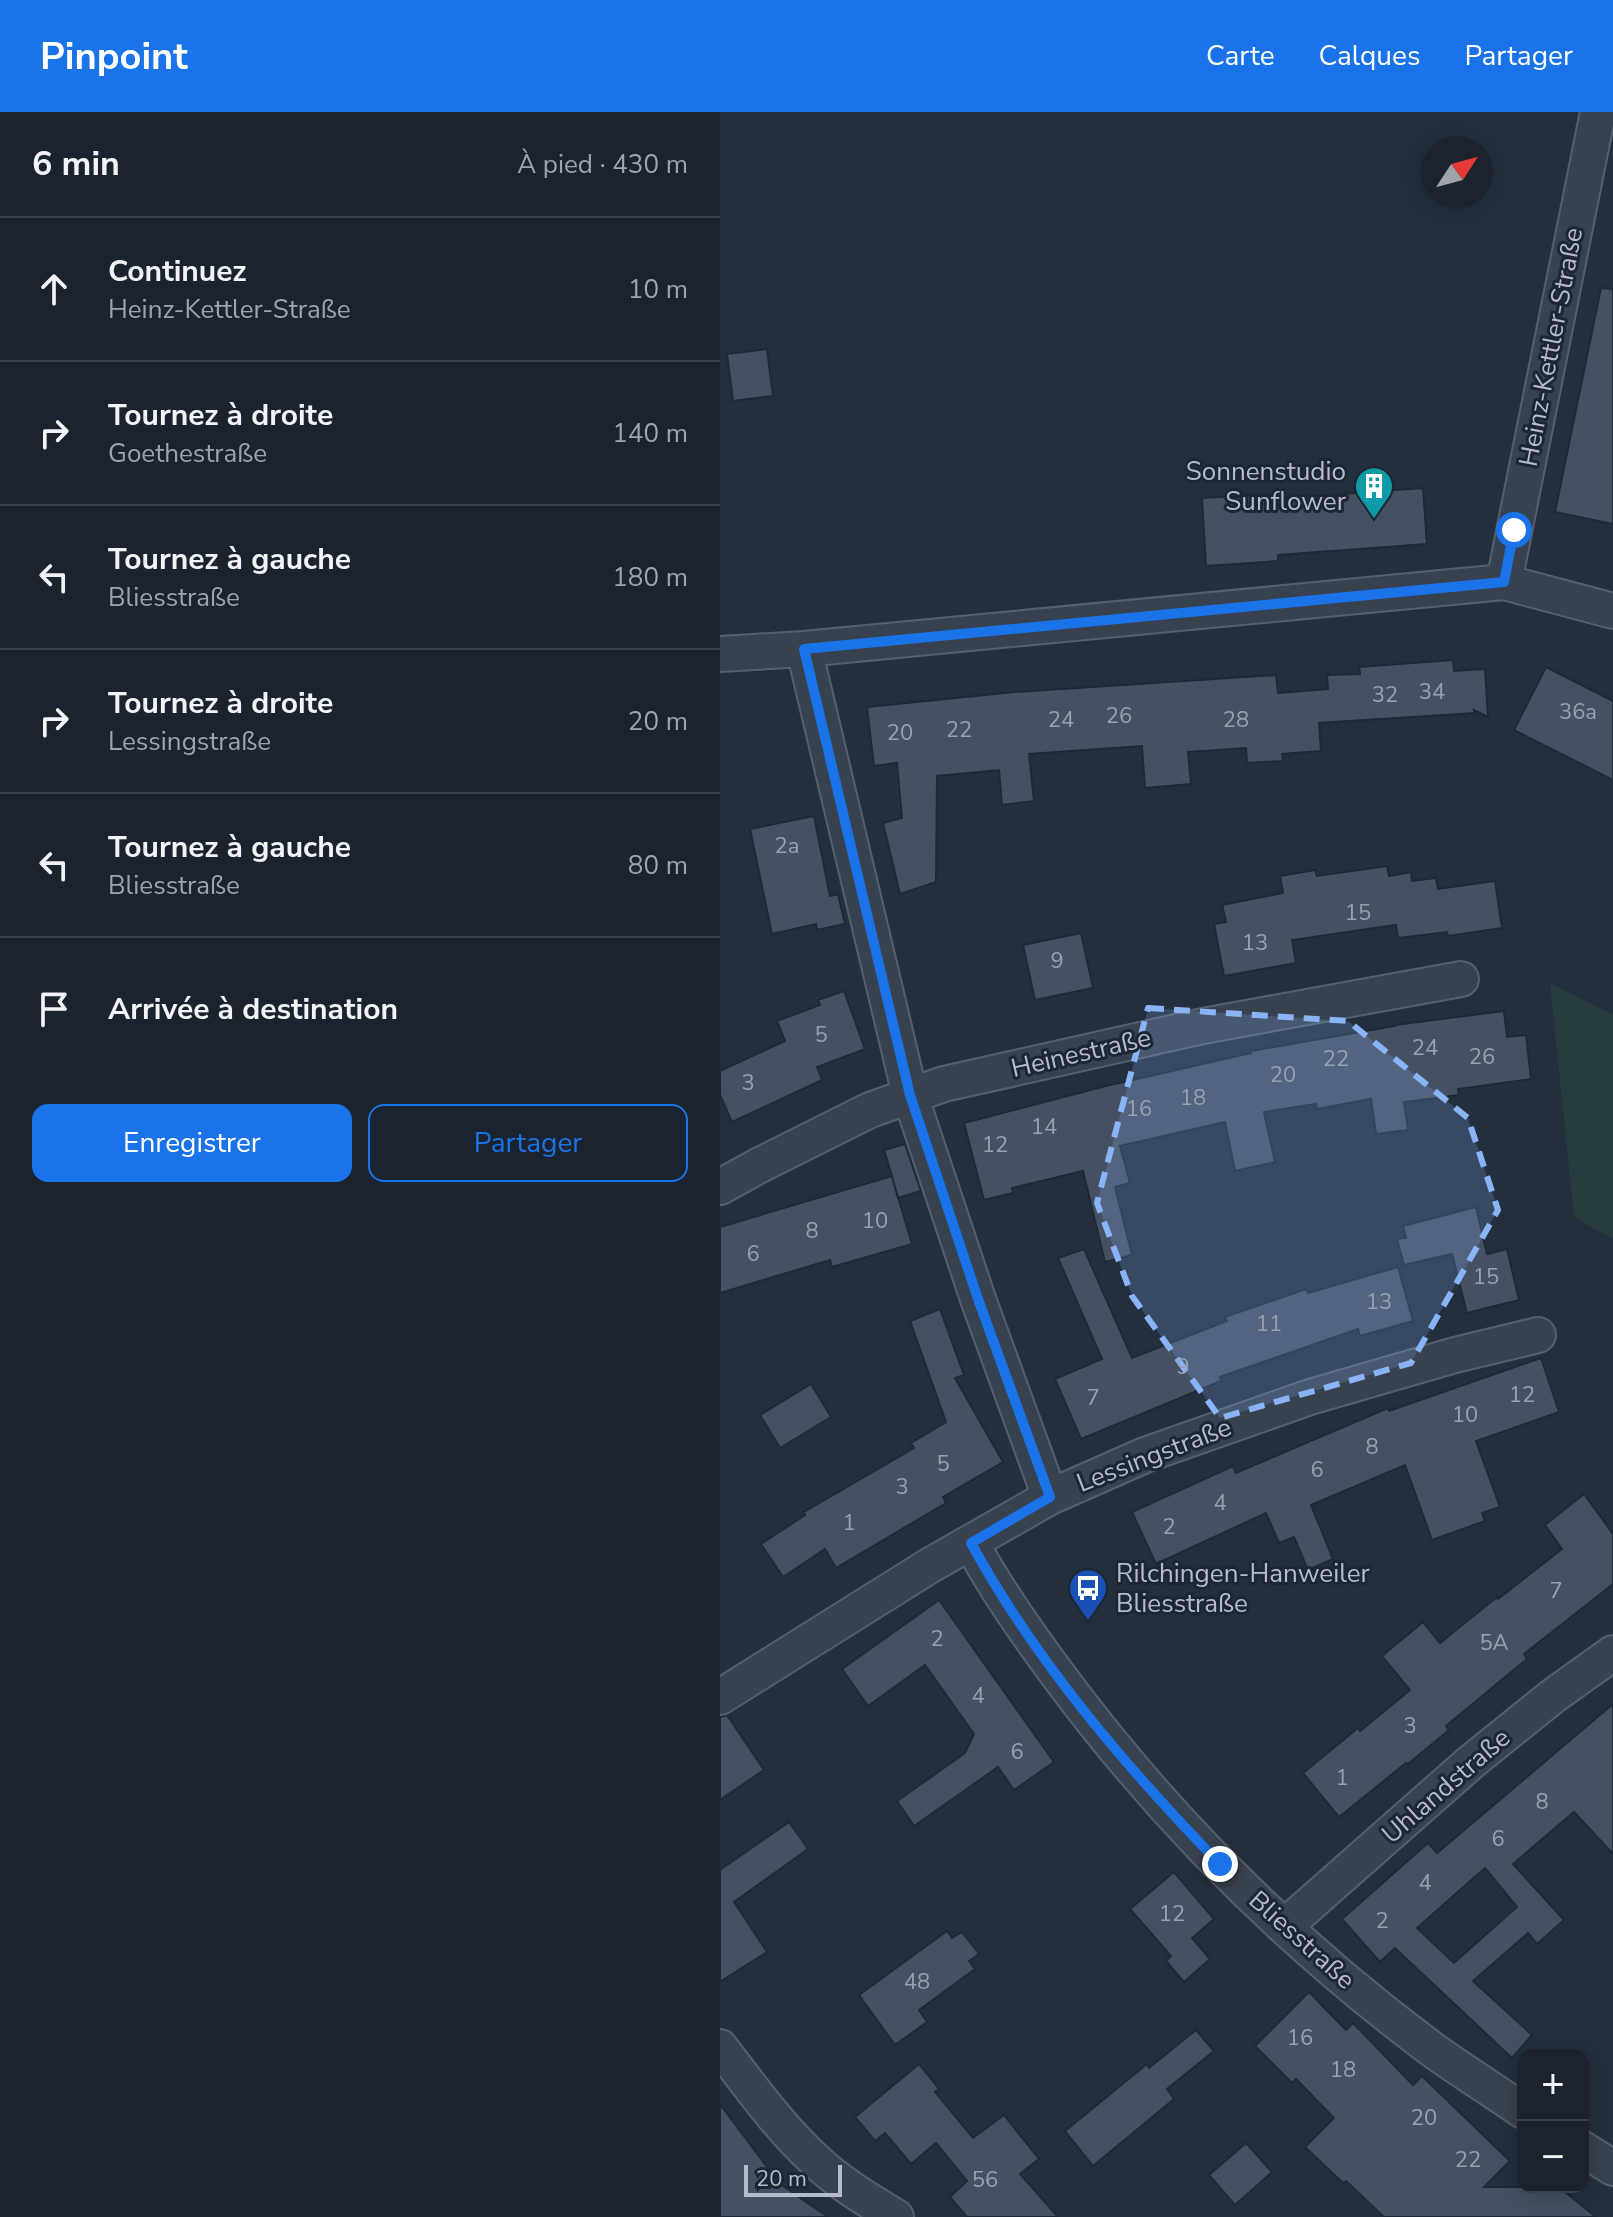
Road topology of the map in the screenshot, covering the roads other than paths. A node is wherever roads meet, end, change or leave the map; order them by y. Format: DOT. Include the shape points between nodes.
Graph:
graph roads {
  1 [pos="1598,112"];
  2 [pos="1504,582"];
  3 [pos="1613,611"];
  4 [pos="804,649"];
  5 [pos="720,654"];
  6 [pos="1461,979"];
  7 [pos="910,1095"];
  8 [pos="720,1187"];
  9 [pos="1538,1335"];
  10 [pos="1050,1497"];
  11 [pos="971,1543"];
  12 [pos="1613,1653"];
  13 [pos="720,1697"];
  14 [pos="1285,1926"];
  15 [pos="720,2047"];
  16 [pos="1517,2107"];
  17 [pos="1589,2153"];
  18 [pos="1613,2168"];
  19 [pos="896,2217"];
  1 -- 2 [label="street, Heinz-Kettler-Straße"];
  2 -- 3 [label="street"];
  2 -- 4 [label="street"];
  4 -- 5 [label="street"];
  4 -- 7 [label="street"];
  6 -- 7 [label="street, Heinestraße" via="1203,1026"];
  7 -- 8 [label="street, Heinestraße"];
  7 -- 10 [label="street"];
  9 -- 10 [label="street, Lessingstraße" via="1310,1397 1145,1455"];
  10 -- 11 [label="street, Lessingstraße"];
  11 -- 13 [label="street, Lessingstraße"];
  11 -- 14 [label="street, Bliesstraße" via="994,1586 1109,1743 1188,1831"];
  12 -- 14 [label="street, Uhlandstraße" via="1471,1762"];
  14 -- 16 [label="street, Bliesstraße" via="1434,2050"];
  15 -- 19 [label="street" via="783,2128 817,2162"];
  17 -- 18 [label="street"];
}
